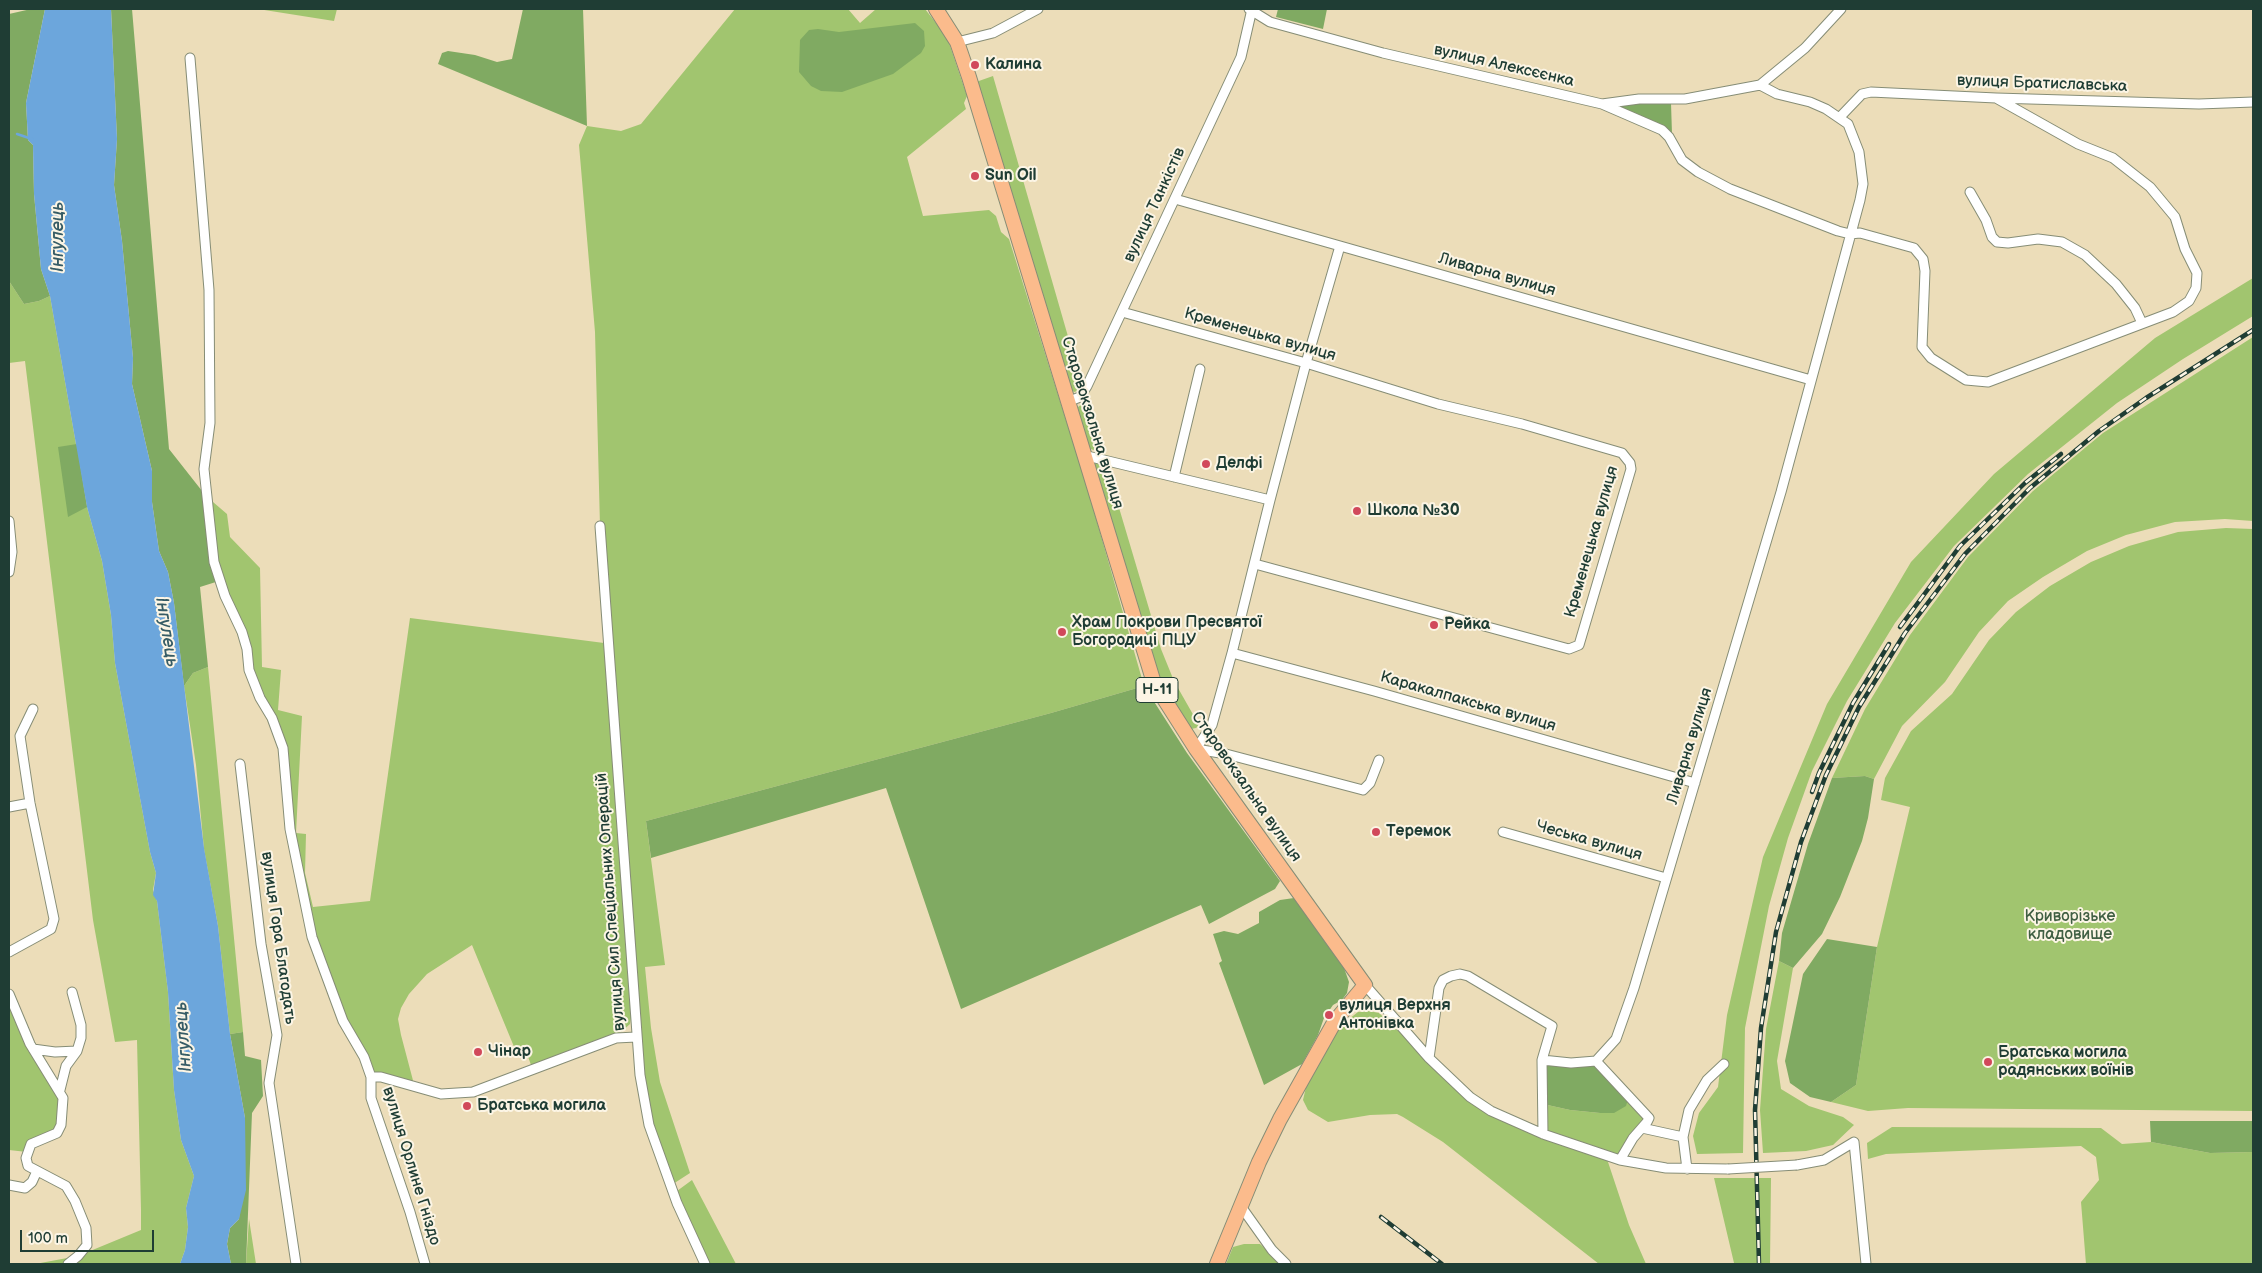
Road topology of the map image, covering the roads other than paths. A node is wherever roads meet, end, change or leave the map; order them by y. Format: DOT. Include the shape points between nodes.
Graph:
graph roads {
  1 [pos="936,9"];
  2 [pos="1038,9"];
  3 [pos="1251,9"];
  4 [pos="1841,9"];
  5 [pos="957,42"];
  6 [pos="190,58"];
  7 [pos="1760,85"];
  8 [pos="1996,98"];
  9 [pos="2253,102"];
  10 [pos="1602,104"];
  11 [pos="1840,117"];
  12 [pos="1970,192"];
  13 [pos="1175,199"];
  14 [pos="1850,234"];
  15 [pos="1340,246"];
  16 [pos="1122,312"];
  17 [pos="2142,323"];
  18 [pos="1306,363"];
  19 [pos="1200,368"];
  20 [pos="1811,380"];
  21 [pos="1067,402"];
  22 [pos="1084,455"];
  23 [pos="1174,477"];
  24 [pos="1270,500"];
  25 [pos="9,521"];
  26 [pos="600,526"];
  27 [pos="1255,564"];
  28 [pos="9,572"];
  29 [pos="1232,653"];
  30 [pos="33,709"];
  31 [pos="1196,750"];
  32 [pos="1379,760"];
  33 [pos="240,764"];
  34 [pos="1695,783"];
  35 [pos="30,803"];
  36 [pos="9,807"];
  37 [pos="1503,832"];
  38 [pos="1666,878"];
  39 [pos="9,952"];
  40 [pos="1365,985"];
  41 [pos="72,992"];
  42 [pos="9,994"];
  43 [pos="636,1037"];
  44 [pos="33,1048"];
  45 [pos="77,1050"];
  46 [pos="1429,1058"];
  47 [pos="1542,1060"];
  48 [pos="1596,1061"];
  49 [pos="1724,1064"];
  50 [pos="371,1077"];
  51 [pos="60,1090"];
  52 [pos="1642,1128"];
  53 [pos="1543,1134"];
  54 [pos="1683,1137"];
  55 [pos="1620,1160"];
  56 [pos="1687,1169"];
  57 [pos="37,1171"];
  58 [pos="9,1185"];
  59 [pos="1240,1205"];
  60 [pos="68,1264"];
  61 [pos="296,1264"];
  62 [pos="425,1264"];
  63 [pos="705,1264"];
  64 [pos="1217,1264"];
  65 [pos="1286,1264"];
  66 [pos="1866,1264"];
  1 -- 5 [label="main road, Старовокзальна вулиця / Н-11"];
  2 -- 5 [label="street" via="993,33"];
  3 -- 10 [label="street, вулиця Алексєєнка" via="1270,22 1383,53"];
  3 -- 13 [label="street, вулиця Танкістів" via="1241,57"];
  4 -- 7 [label="street" via="1805,48"];
  5 -- 21 [label="main road, Старовокзальна вулиця / Н-11"];
  6 -- 50 [label="street, вулиця Орлине Гніздо" via="209,290 210,423 204,469 214,562 242,632 260,698 272,718 283,748 290,829 312,937 343,1021 364,1057"];
  7 -- 10 [label="street, вулиця Алексєєнка" via="1685,99 1639,99"];
  7 -- 11 [label="street" via="1777,94 1810,102"];
  8 -- 9 [label="street, вулиця Братиславська" via="2199,104"];
  8 -- 11 [label="street, вулиця Братиславська" via="1866,92"];
  8 -- 17 [label="street" via="2078,144 2113,158 2150,187 2174,217 2197,274 2196,288 2189,301 2173,312"];
  10 -- 14 [label="street" via="1662,130 1682,160 1730,189"];
  11 -- 14 [label="street, Ливарна вулиця" via="1853,134 1862,171 1862,192"];
  12 -- 17 [label="street" via="1997,242 2038,239 2062,242 2085,254 2116,284"];
  13 -- 15 [label="street, Ливарна вулиця"];
  13 -- 16 [label="street, вулиця Танкістів"];
  14 -- 17 [label="street" via="1860,233 1914,248 1923,258 1922,347 1931,358 1966,380 1988,382"];
  14 -- 20 [label="street, Ливарна вулиця"];
  15 -- 18 [label="street"];
  15 -- 20 [label="street, Ливарна вулиця"];
  16 -- 18 [label="street, Кременецька вулиця"];
  16 -- 21 [label="street, вулиця Танкістів" via="1088,386 1080,397"];
  18 -- 24 [label="street"];
  18 -- 27 [label="street, Кременецька вулиця" via="1438,404 1622,453 1632,469 1579,645 1569,649"];
  19 -- 23 [label="street"];
  20 -- 34 [label="street, Ливарна вулиця" via="1782,492"];
  21 -- 22 [label="main road, Старовокзальна вулиця / Н-11"];
  22 -- 23 [label="street"];
  22 -- 31 [label="main road, Старовокзальна вулиця / Н-11" via="1154,684"];
  23 -- 24 [label="street"];
  24 -- 27 [label="street"];
  25 -- 28 [label="street" via="12,552"];
  26 -- 43 [label="street, вулиця Сил Спеціальних Операцій"];
  27 -- 29 [label="street"];
  29 -- 31 [label="street" via="1212,725"];
  29 -- 34 [label="street, Каракалпакська вулиця"];
  30 -- 35 [label="street" via="20,736"];
  31 -- 32 [label="street" via="1226,754 1363,790 1370,783"];
  31 -- 40 [label="main road, Старовокзальна вулиця / Н-11"];
  33 -- 61 [label="street, вулиця Гора Благодать" via="261,944 277,1035 269,1083"];
  34 -- 38 [label="street, Ливарна вулиця"];
  35 -- 36 [label="street"];
  35 -- 39 [label="street" via="54,919 51,930"];
  37 -- 38 [label="street, Чеська вулиця"];
  38 -- 48 [label="street, Ливарна вулиця" via="1616,1039"];
  40 -- 46 [label="street"];
  40 -- 59 [label="main road" via="1335,1021 1315,1054 1263,1153"];
  41 -- 45 [label="street" via="81,1025"];
  42 -- 44 [label="street"];
  43 -- 50 [label="street" via="616,1038 473,1092 441,1094"];
  43 -- 63 [label="street, вулиця Сил Спеціальних Операцій" via="649,1125 677,1203"];
  44 -- 45 [label="street" via="56,1052"];
  44 -- 51 [label="street"];
  45 -- 51 [label="street" via="66,1066"];
  46 -- 47 [label="street" via="1439,988 1447,978 1460,974 1552,1026"];
  46 -- 53 [label="street" via="1470,1097 1491,1111"];
  47 -- 48 [label="street"];
  47 -- 53 [label="street"];
  48 -- 52 [label="street" via="1646,1113 1647,1122"];
  49 -- 54 [label="street" via="1707,1080 1689,1110"];
  50 -- 62 [label="street, вулиця Орлине Гніздо" via="371,1098"];
  51 -- 57 [label="street" via="62,1116 57,1133 31,1144 27,1152 28,1166"];
  52 -- 54 [label="street"];
  52 -- 55 [label="street"];
  53 -- 55 [label="street"];
  54 -- 56 [label="street"];
  55 -- 56 [label="street"];
  56 -- 66 [label="street, bridge" via="1797,1165 1824,1160 1854,1142"];
  57 -- 58 [label="street" via="26,1188"];
  57 -- 60 [label="street" via="66,1186 86,1228 87,1244"];
  59 -- 64 [label="main road"];
  59 -- 65 [label="street"];
}
